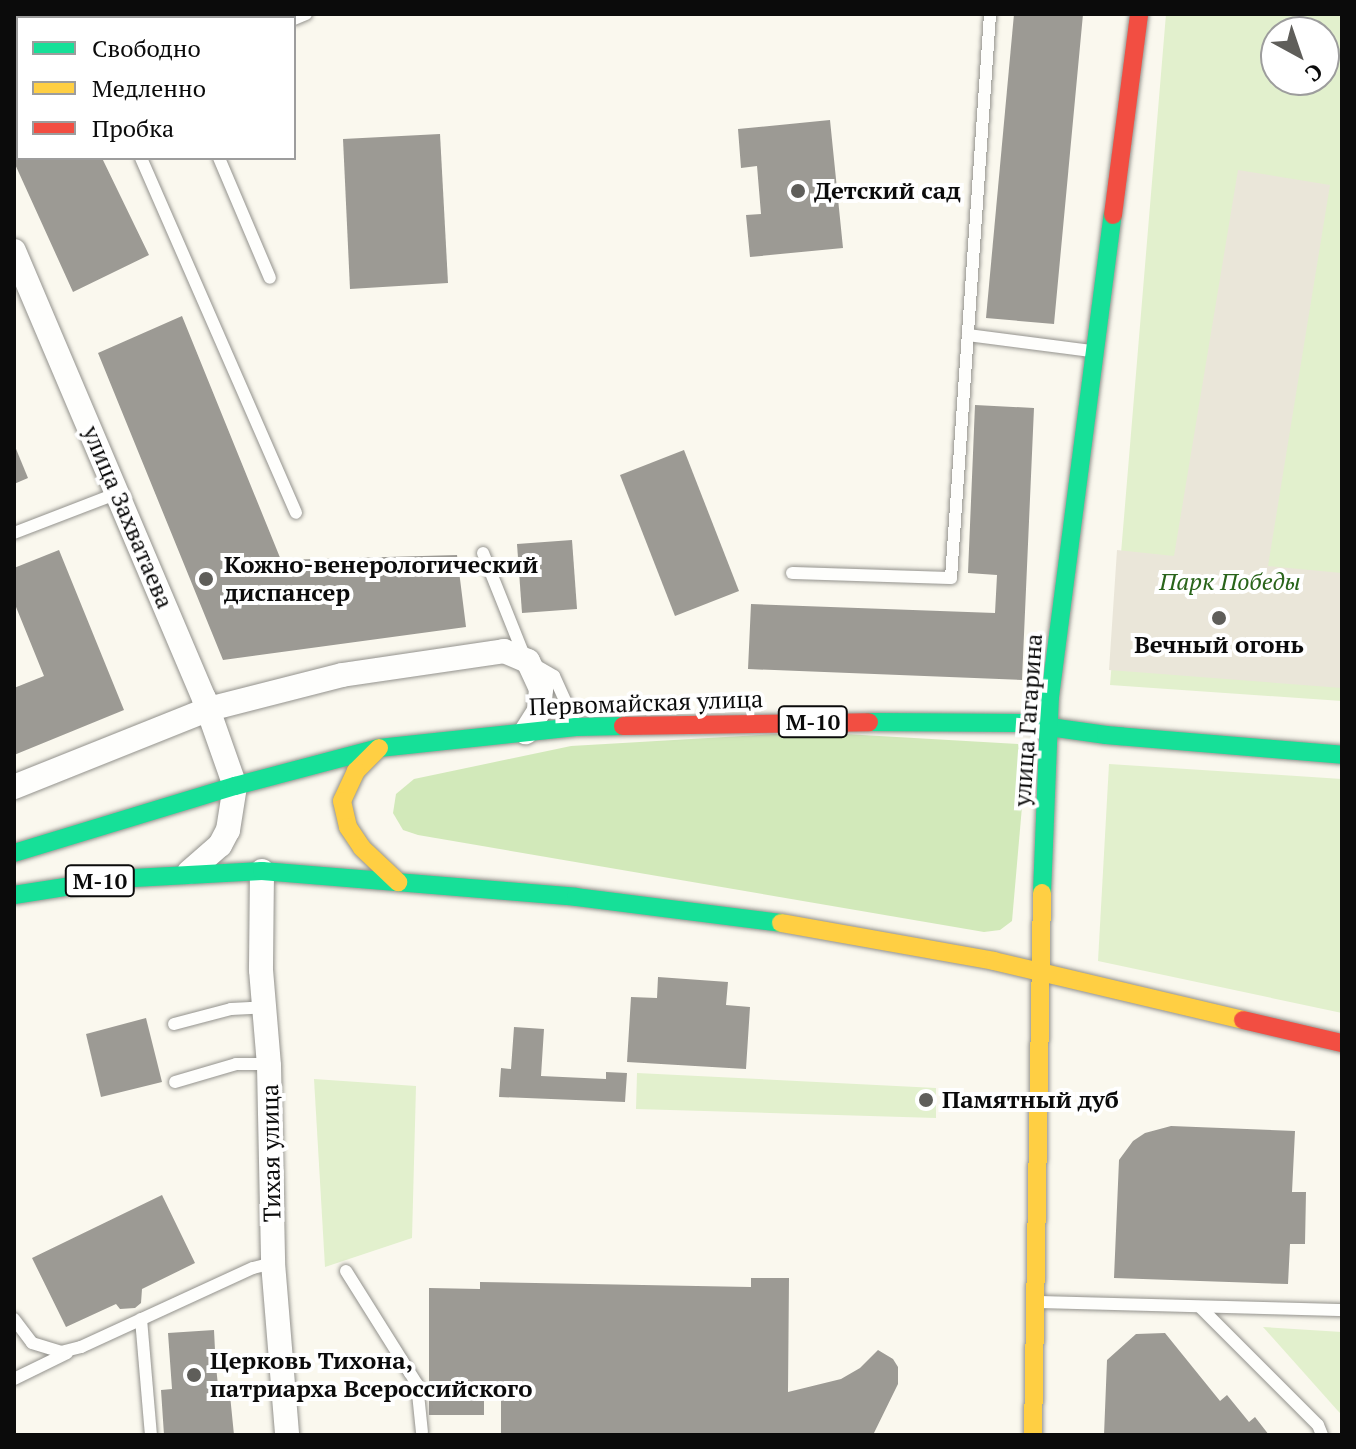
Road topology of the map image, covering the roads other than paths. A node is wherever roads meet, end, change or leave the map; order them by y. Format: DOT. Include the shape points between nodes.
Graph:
graph roads {
  1 [pos="990,14"];
  2 [pos="1139,14"];
  3 [pos="142,160"];
  4 [pos="220,160"];
  5 [pos="14,251"];
  6 [pos="270,278"];
  7 [pos="968,335"];
  8 [pos="1093,352"];
  9 [pos="118,493"];
  10 [pos="296,513"];
  11 [pos="14,533"];
  12 [pos="483,553"];
  13 [pos="792,573"];
  14 [pos="528,661"];
  15 [pos="209,709"];
  16 [pos="576,727"];
  17 [pos="1050,728"];
  18 [pos="526,732"];
  19 [pos="379,748"];
  20 [pos="1342,755"];
  21 [pos="235,786"];
  22 [pos="14,787"];
  23 [pos="14,853"];
  24 [pos="262,871"];
  25 [pos="188,873"];
  26 [pos="398,882"];
  27 [pos="14,895"];
  28 [pos="1040,972"];
  29 [pos="265,1007"];
  30 [pos="174,1024"];
  31 [pos="1339,1045"];
  32 [pos="269,1064"];
  33 [pos="175,1082"];
  34 [pos="273,1263"];
  35 [pos="346,1271"];
  36 [pos="1036,1302"];
  37 [pos="1201,1308"];
  38 [pos="1342,1310"];
  39 [pos="14,1319"];
  40 [pos="141,1319"];
  41 [pos="81,1347"];
  42 [pos="14,1379"];
  43 [pos="422,1432"];
  44 [pos="151,1435"];
  45 [pos="287,1435"];
  46 [pos="1033,1435"];
  47 [pos="1322,1435"];
  1 -- 7 [label="lane"];
  2 -- 8 [label="main road, улица Гагарина"];
  3 -- 10 [label="lane"];
  4 -- 6 [label="lane"];
  5 -- 9 [label="street, улица Захватаева"];
  7 -- 8 [label="lane"];
  7 -- 13 [label="lane" via="951,578"];
  8 -- 17 [label="main road, улица Гагарина"];
  9 -- 11 [label="lane"];
  9 -- 15 [label="street, улица Захватаева"];
  12 -- 14 [label="lane"];
  14 -- 15 [label="street" via="504,651 445,659 342,675"];
  14 -- 16 [label="lane" via="554,676"];
  14 -- 18 [label="street" via="541,689 539,711"];
  15 -- 21 [label="street, улица Захватаева"];
  15 -- 22 [label="street"];
  16 -- 17 [label="main road, Первомайская улица / М-10" via="811,722 1021,723"];
  16 -- 18 [label="main road, Первомайская улица / М-10"];
  17 -- 20 [label="main road, Первомайская улица / М-10"];
  17 -- 28 [label="main road, улица Гагарина"];
  18 -- 19 [label="main road, Первомайская улица / М-10"];
  19 -- 21 [label="main road, Первомайская улица / М-10"];
  19 -- 26 [label="main road" via="356,771 342,801 348,827 362,848"];
  21 -- 23 [label="main road, Первомайская улица / М-10"];
  21 -- 25 [label="street" via="228,830 220,845"];
  24 -- 25 [label="main road, М-10"];
  24 -- 26 [label="main road, М-10"];
  24 -- 29 [label="street, Тихая улица"];
  25 -- 27 [label="main road, М-10"];
  26 -- 28 [label="main road, М-10" via="717,913"];
  28 -- 31 [label="main road, М-10"];
  28 -- 36 [label="main road, улица Гагарина"];
  29 -- 30 [label="lane" via="231,1009"];
  29 -- 32 [label="street, Тихая улица"];
  32 -- 33 [label="lane" via="236,1064"];
  32 -- 34 [label="street, Тихая улица"];
  34 -- 40 [label="lane"];
  34 -- 45 [label="street, Тихая улица"];
  35 -- 43 [label="lane" via="417,1384"];
  36 -- 37 [label="lane"];
  36 -- 46 [label="main road, улица Гагарина"];
  37 -- 38 [label="lane"];
  37 -- 47 [label="lane" via="1318,1425"];
  39 -- 41 [label="lane" via="32,1343 44,1349"];
  40 -- 41 [label="lane"];
  40 -- 44 [label="lane"];
  41 -- 42 [label="lane"];
}
